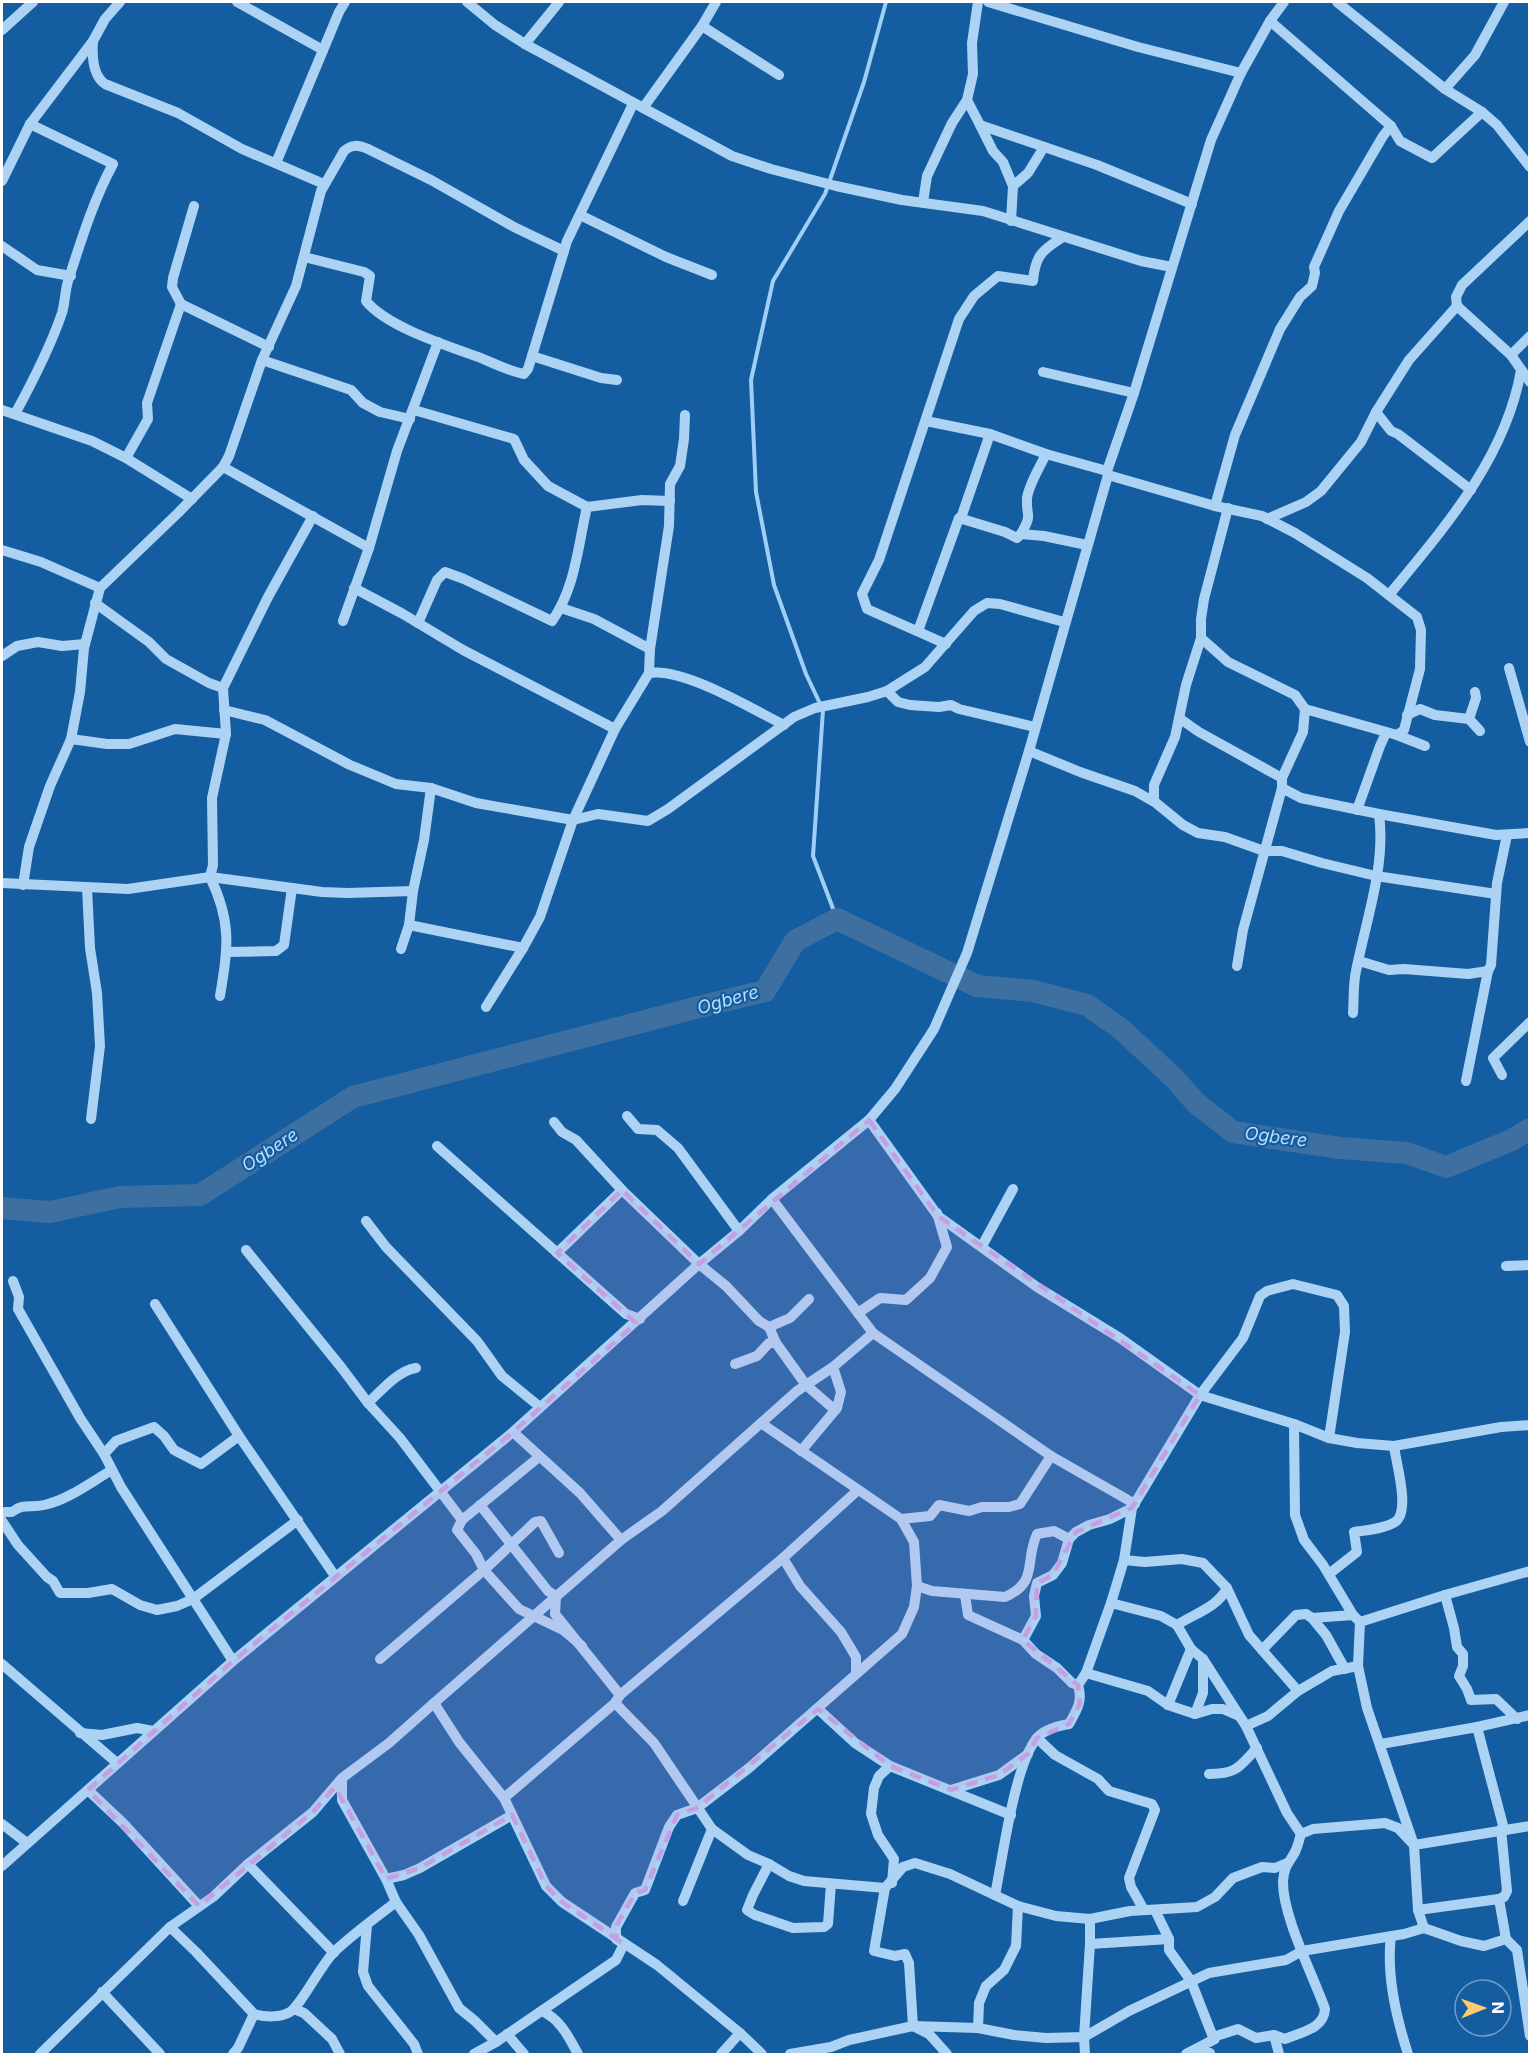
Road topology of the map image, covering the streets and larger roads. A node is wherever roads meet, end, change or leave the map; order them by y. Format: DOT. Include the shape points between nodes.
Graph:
graph roads {
  1 [pos="33,2"];
  2 [pos="120,2"];
  3 [pos="237,2"];
  4 [pos="345,2"];
  5 [pos="467,2"];
  6 [pos="558,2"];
  7 [pos="716,2"];
  8 [pos="978,2"];
  9 [pos="988,2"];
  10 [pos="1284,2"];
  11 [pos="1337,2"];
  12 [pos="1504,2"];
  13 [pos="1270,21"];
  14 [pos="702,26"];
  15 [pos="2,30"];
  16 [pos="93,41"];
  17 [pos="525,44"];
  18 [pos="323,50"];
  19 [pos="1241,73"];
  20 [pos="779,75"];
  21 [pos="1445,88"];
  22 [pos="967,100"];
  23 [pos="638,106"];
  24 [pos="1482,112"];
  25 [pos="30,124"];
  26 [pos="980,125"];
  27 [pos="1391,126"];
  28 [pos="1044,147"];
  29 [pos="276,163"];
  30 [pos="1530,167"];
  31 [pos="2,178"];
  32 [pos="324,184"];
  33 [pos="1014,186"];
  34 [pos="923,202"];
  35 [pos="1192,204"];
  36 [pos="194,206"];
  37 [pos="580,215"];
  38 [pos="1011,220"];
  39 [pos="1530,221"];
  40 [pos="1063,237"];
  41 [pos="2,246"];
  42 [pos="564,251"];
  43 [pos="304,257"];
  44 [pos="1172,267"];
  45 [pos="712,274"];
  46 [pos="71,276"];
  47 [pos="181,304"];
  48 [pos="1457,306"];
  49 [pos="1530,336"];
  50 [pos="438,342"];
  51 [pos="269,347"];
  52 [pos="1511,355"];
  53 [pos="532,356"];
  54 [pos="262,360"];
  55 [pos="1521,370"];
  56 [pos="1043,372"];
  57 [pos="617,380"];
  58 [pos="1530,382"];
  59 [pos="1134,393"];
  60 [pos="2,410"];
  61 [pos="1376,412"];
  62 [pos="15,414"];
  63 [pos="412,414"];
  64 [pos="685,415"];
  65 [pos="926,421"];
  66 [pos="990,434"];
  67 [pos="1046,454"];
  68 [pos="126,458"];
  69 [pos="223,467"];
  70 [pos="1107,473"];
  71 [pos="1471,490"];
  72 [pos="192,499"];
  73 [pos="670,501"];
  74 [pos="1215,506"];
  75 [pos="587,507"];
  76 [pos="1228,508"];
  77 [pos="313,516"];
  78 [pos="960,518"];
  79 [pos="1267,519"];
  80 [pos="1021,534"];
  81 [pos="1087,544"];
  82 [pos="369,548"];
  83 [pos="2,550"];
  84 [pos="100,588"];
  85 [pos="354,588"];
  86 [pos="1389,595"];
  87 [pos="95,603"];
  88 [pos="561,608"];
  89 [pos="343,621"];
  90 [pos="1064,622"];
  91 [pos="418,623"];
  92 [pos="918,631"];
  93 [pos="1201,638"];
  94 [pos="85,644"];
  95 [pos="946,644"];
  96 [pos="650,650"];
  97 [pos="2,656"];
  98 [pos="1509,668"];
  99 [pos="649,673"];
  100 [pos="223,688"];
  101 [pos="887,690"];
  102 [pos="1475,692"];
  103 [pos="1305,709"];
  104 [pos="224,710"];
  105 [pos="1407,715"];
  106 [pos="1179,718"];
  107 [pos="1469,719"];
  108 [pos="784,725"];
  109 [pos="1035,727"];
  110 [pos="615,729"];
  111 [pos="1480,731"];
  112 [pos="226,734"];
  113 [pos="1392,734"];
  114 [pos="71,739"];
  115 [pos="1530,742"];
  116 [pos="1425,746"];
  117 [pos="1029,751"];
  118 [pos="1282,783"];
  119 [pos="1154,785"];
  120 [pos="431,788"];
  121 [pos="1142,795"];
  122 [pos="1154,801"];
  123 [pos="1357,810"];
  124 [pos="1379,814"];
  125 [pos="573,820"];
  126 [pos="1530,833"];
  127 [pos="1506,836"];
  128 [pos="1264,851"];
  129 [pos="1376,876"];
  130 [pos="210,877"];
  131 [pos="2,883"];
  132 [pos="23,885"];
  133 [pos="87,888"];
  134 [pos="292,888"];
  135 [pos="413,891"];
  136 [pos="1496,894"];
  137 [pos="410,925"];
  138 [pos="523,948"];
  139 [pos="401,949"];
  140 [pos="227,952"];
  141 [pos="1359,961"];
  142 [pos="1237,966"];
  143 [pos="1488,971"];
  144 [pos="220,996"];
  145 [pos="486,1007"];
  146 [pos="1353,1012"];
  147 [pos="1530,1022"];
  148 [pos="1502,1076"];
  149 [pos="1466,1081"];
  150 [pos="627,1116"];
  151 [pos="91,1119"];
  152 [pos="869,1120"];
  153 [pos="554,1122"];
  154 [pos="437,1146"];
  155 [pos="1013,1189"];
  156 [pos="622,1190"];
  157 [pos="772,1199"];
  158 [pos="937,1213"];
  159 [pos="366,1221"];
  160 [pos="739,1231"];
  161 [pos="982,1246"];
  162 [pos="246,1250"];
  163 [pos="557,1253"];
  164 [pos="699,1264"];
  165 [pos="1530,1265"];
  166 [pos="1506,1266"];
  167 [pos="13,1281"];
  168 [pos="810,1299"];
  169 [pos="155,1304"];
  170 [pos="858,1313"];
  171 [pos="640,1319"];
  172 [pos="768,1327"];
  173 [pos="873,1334"];
  174 [pos="776,1343"];
  175 [pos="735,1364"];
  176 [pos="833,1367"];
  177 [pos="416,1368"];
  178 [pos="806,1385"];
  179 [pos="1200,1395"];
  180 [pos="368,1403"];
  181 [pos="540,1407"];
  182 [pos="835,1410"];
  183 [pos="760,1423"];
  184 [pos="1294,1424"];
  185 [pos="1530,1425"];
  186 [pos="513,1432"];
  187 [pos="239,1436"];
  188 [pos="1329,1438"];
  189 [pos="1394,1446"];
  190 [pos="801,1451"];
  191 [pos="104,1454"];
  192 [pos="1051,1456"];
  193 [pos="540,1457"];
  194 [pos="112,1470"];
  195 [pos="858,1490"];
  196 [pos="442,1491"];
  197 [pos="480,1505"];
  198 [pos="1133,1506"];
  199 [pos="2,1514"];
  200 [pos="901,1519"];
  201 [pos="298,1520"];
  202 [pos="462,1520"];
  203 [pos="2,1521"];
  204 [pos="1069,1539"];
  205 [pos="621,1540"];
  206 [pos="512,1543"];
  207 [pos="559,1553"];
  208 [pos="783,1558"];
  209 [pos="1124,1560"];
  210 [pos="483,1570"];
  211 [pos="1530,1571"];
  212 [pos="1329,1575"];
  213 [pos="335,1576"];
  214 [pos="917,1587"];
  215 [pos="1227,1588"];
  216 [pos="965,1595"];
  217 [pos="1445,1595"];
  218 [pos="556,1596"];
  219 [pos="193,1599"];
  220 [pos="1111,1603"];
  221 [pos="533,1617"];
  222 [pos="1312,1618"];
  223 [pos="1357,1619"];
  224 [pos="1177,1625"];
  225 [pos="1023,1640"];
  226 [pos="582,1646"];
  227 [pos="1191,1649"];
  228 [pos="1334,1649"];
  229 [pos="1262,1650"];
  230 [pos="380,1659"];
  231 [pos="1203,1659"];
  232 [pos="233,1661"];
  233 [pos="2,1664"];
  234 [pos="1358,1666"];
  235 [pos="1345,1669"];
  236 [pos="1332,1671"];
  237 [pos="856,1673"];
  238 [pos="1086,1673"];
  239 [pos="1078,1685"];
  240 [pos="1298,1691"];
  241 [pos="618,1699"];
  242 [pos="434,1703"];
  243 [pos="1168,1705"];
  244 [pos="818,1709"];
  245 [pos="1195,1714"];
  246 [pos="1530,1715"];
  247 [pos="1239,1716"];
  248 [pos="1517,1719"];
  249 [pos="1246,1726"];
  250 [pos="1477,1727"];
  251 [pos="153,1731"];
  252 [pos="80,1733"];
  253 [pos="1037,1738"];
  254 [pos="1381,1744"];
  255 [pos="1257,1748"];
  256 [pos="1028,1754"];
  257 [pos="117,1763"];
  258 [pos="890,1766"];
  259 [pos="1209,1774"];
  260 [pos="342,1778"];
  261 [pos="88,1790"];
  262 [pos="951,1791"];
  263 [pos="504,1798"];
  264 [pos="697,1808"];
  265 [pos="512,1815"];
  266 [pos="1011,1815"];
  267 [pos="2,1824"];
  268 [pos="1530,1826"];
  269 [pos="712,1829"];
  270 [pos="1502,1829"];
  271 [pos="1301,1834"];
  272 [pos="27,1843"];
  273 [pos="1414,1845"];
  274 [pos="1287,1863"];
  275 [pos="248,1864"];
  276 [pos="770,1864"];
  277 [pos="2,1866"];
  278 [pos="386,1879"];
  279 [pos="831,1884"];
  280 [pos="889,1885"];
  281 [pos="995,1895"];
  282 [pos="1499,1899"];
  283 [pos="683,1901"];
  284 [pos="396,1902"];
  285 [pos="198,1906"];
  286 [pos="1018,1906"];
  287 [pos="1150,1910"];
  288 [pos="1418,1910"];
  289 [pos="1090,1919"];
  290 [pos="367,1925"];
  291 [pos="170,1927"];
  292 [pos="1424,1928"];
  293 [pos="1391,1936"];
  294 [pos="1169,1939"];
  295 [pos="1506,1939"];
  296 [pos="624,1944"];
  297 [pos="1090,1944"];
  298 [pos="1302,1951"];
  299 [pos="334,1953"];
  300 [pos="1191,1982"];
  301 [pos="102,1992"];
  302 [pos="294,2009"];
  303 [pos="542,2011"];
  304 [pos="254,2014"];
  305 [pos="913,2026"];
  306 [pos="978,2028"];
  307 [pos="740,2033"];
  308 [pos="507,2034"];
  309 [pos="1274,2035"];
  310 [pos="1530,2036"];
  311 [pos="1084,2037"];
  312 [pos="1214,2038"];
  313 [pos="496,2042"];
  314 [pos="832,2051"];
  315 [pos="1189,2053"];
  316 [pos="1210,2054"];
  317 [pos="40,2055"];
  318 [pos="160,2055"];
  319 [pos="233,2055"];
  320 [pos="340,2055"];
  321 [pos="418,2055"];
  322 [pos="474,2055"];
  323 [pos="524,2055"];
  324 [pos="578,2055"];
  325 [pos="721,2055"];
  326 [pos="762,2055"];
  327 [pos="790,2055"];
  328 [pos="948,2055"];
  329 [pos="1085,2055"];
  330 [pos="1279,2055"];
  331 [pos="1408,2055"];
  1 -- 15 [label="street"];
  2 -- 16 [label="street"];
  3 -- 18 [label="street"];
  4 -- 18 [label="street"];
  5 -- 17 [label="street"];
  6 -- 17 [label="street"];
  7 -- 14 [label="street"];
  8 -- 22 [label="street" via="972,43 974,74"];
  9 -- 19 [label="street" via="1138,48"];
  10 -- 13 [label="street"];
  11 -- 21 [label="street"];
  12 -- 21 [label="street" via="1475,55"];
  13 -- 19 [label="street"];
  13 -- 27 [label="street"];
  14 -- 20 [label="street"];
  14 -- 23 [label="street"];
  16 -- 25 [label="street"];
  16 -- 29 [label="street" via="98,79 105,84 178,113"];
  17 -- 23 [label="street"];
  18 -- 29 [label="street"];
  19 -- 35 [label="street" via="1211,140"];
  21 -- 24 [label="street"];
  22 -- 26 [label="street"];
  22 -- 34 [label="street" via="927,176"];
  23 -- 34 [label="street" via="732,156 822,183"];
  23 -- 37 [label="street"];
  24 -- 27 [label="street" via="1432,158 1400,141"];
  24 -- 30 [label="street"];
  25 -- 31 [label="street"];
  25 -- 46 [label="street" via="113,164 100,188"];
  26 -- 28 [label="street"];
  26 -- 33 [label="street"];
  27 -- 74 [label="street" via="1339,211 1314,267 1312,286 1300,297 1280,329 1235,435"];
  28 -- 33 [label="street" via="1028,173"];
  28 -- 35 [label="street"];
  29 -- 32 [label="street"];
  32 -- 42 [label="street" via="344,151 358,145"];
  32 -- 43 [label="street"];
  33 -- 38 [label="street"];
  34 -- 38 [label="street" via="982,211"];
  35 -- 44 [label="street"];
  36 -- 47 [label="street" via="173,278 172,287"];
  37 -- 42 [label="street"];
  37 -- 45 [label="street" via="666,257"];
  38 -- 40 [label="street"];
  39 -- 48 [label="street" via="1462,285 1456,297"];
  40 -- 44 [label="street"];
  40 -- 65 [label="street" via="1044,249 1037,260 1033,281 998,276 974,296 957,326"];
  41 -- 46 [label="street" via="37,270"];
  42 -- 53 [label="street"];
  43 -- 50 [label="street" via="364,272 370,276 365,295 371,306"];
  43 -- 51 [label="street" via="296,286"];
  44 -- 59 [label="street"];
  46 -- 62 [label="street" via="63,311 41,367"];
  47 -- 51 [label="street"];
  47 -- 68 [label="street" via="147,403 148,419"];
  48 -- 52 [label="street"];
  48 -- 61 [label="street" via="1409,360"];
  49 -- 52 [label="street"];
  50 -- 53 [label="street" via="524,374"];
  50 -- 63 [label="street"];
  51 -- 54 [label="street"];
  52 -- 55 [label="street"];
  53 -- 57 [label="street"];
  54 -- 63 [label="street" via="351,390 363,403 380,412"];
  54 -- 69 [label="street"];
  55 -- 58 [label="street"];
  55 -- 71 [label="street" via="1496,447"];
  56 -- 59 [label="street"];
  59 -- 70 [label="street"];
  60 -- 62 [label="street"];
  61 -- 71 [label="street" via="1391,431"];
  61 -- 79 [label="street" via="1361,442 1321,491"];
  62 -- 68 [label="street" via="92,441"];
  63 -- 75 [label="street" via="514,439 524,460 548,486"];
  63 -- 82 [label="street"];
  64 -- 73 [label="street" via="680,466 670,484"];
  65 -- 66 [label="street"];
  65 -- 92 [label="street" via="879,560 862,594 867,609"];
  66 -- 67 [label="street"];
  66 -- 78 [label="street"];
  67 -- 70 [label="street"];
  67 -- 80 [label="street" via="1029,490 1030,518"];
  68 -- 72 [label="street"];
  69 -- 72 [label="street"];
  69 -- 77 [label="street"];
  70 -- 74 [label="street"];
  70 -- 81 [label="street"];
  71 -- 86 [label="street"];
  72 -- 84 [label="street"];
  73 -- 75 [label="street" via="642,500"];
  73 -- 96 [label="street"];
  74 -- 76 [label="street"];
  75 -- 88 [label="street" via="572,578"];
  76 -- 79 [label="street"];
  76 -- 93 [label="street" via="1204,599"];
  77 -- 82 [label="street"];
  77 -- 100 [label="street"];
  78 -- 80 [label="street" via="1017,538"];
  78 -- 92 [label="street"];
  79 -- 86 [label="street" via="1331,555"];
  80 -- 81 [label="street"];
  81 -- 90 [label="street"];
  82 -- 85 [label="street"];
  83 -- 84 [label="street"];
  84 -- 87 [label="street"];
  85 -- 89 [label="street"];
  85 -- 91 [label="street"];
  86 -- 105 [label="street" via="1417,617 1421,630 1420,669"];
  87 -- 94 [label="street"];
  87 -- 100 [label="street" via="166,659"];
  88 -- 91 [label="street" via="552,621 445,572 437,580"];
  88 -- 96 [label="street" via="594,620"];
  90 -- 95 [label="street" via="987,603 974,611"];
  90 -- 109 [label="street"];
  91 -- 110 [label="street"];
  92 -- 95 [label="street"];
  93 -- 103 [label="street" via="1228,662 1295,695"];
  93 -- 106 [label="street"];
  94 -- 97 [label="street" via="38,642 17,646"];
  94 -- 114 [label="street"];
  95 -- 101 [label="street" via="925,667"];
  96 -- 99 [label="street"];
  98 -- 115 [label="street"];
  99 -- 108 [label="street" via="659,671 712,688"];
  99 -- 110 [label="street"];
  100 -- 104 [label="street"];
  101 -- 108 [label="street" via="821,706"];
  101 -- 109 [label="street" via="898,702 951,705"];
  102 -- 107 [label="street"];
  103 -- 113 [label="street"];
  103 -- 118 [label="street" via="1303,732"];
  104 -- 112 [label="street"];
  104 -- 120 [label="street" via="265,720 350,765 396,783"];
  105 -- 107 [label="street" via="1420,709"];
  105 -- 113 [label="street" via="1404,730"];
  106 -- 118 [label="street"];
  106 -- 119 [label="street"];
  107 -- 111 [label="street"];
  108 -- 125 [label="street" via="648,821 597,814"];
  109 -- 117 [label="street"];
  110 -- 125 [label="street"];
  112 -- 114 [label="street" via="175,729 129,744"];
  112 -- 130 [label="street" via="212,798"];
  113 -- 116 [label="street"];
  113 -- 123 [label="street" via="1380,746"];
  114 -- 132 [label="street" via="29,847"];
  117 -- 121 [label="street"];
  117 -- 152 [label="street" via="968,953 945,1007 895,1089"];
  118 -- 123 [label="street" via="1301,798"];
  118 -- 128 [label="street"];
  119 -- 121 [label="street"];
  119 -- 122 [label="street"];
  120 -- 125 [label="street" via="476,803"];
  120 -- 135 [label="street"];
  121 -- 122 [label="street"];
  122 -- 128 [label="street" via="1198,833 1225,837"];
  123 -- 124 [label="street"];
  124 -- 127 [label="street"];
  124 -- 129 [label="street"];
  125 -- 138 [label="street" via="540,917"];
  126 -- 127 [label="street"];
  127 -- 136 [label="street"];
  128 -- 129 [label="street" via="1282,851"];
  128 -- 142 [label="street"];
  129 -- 136 [label="street"];
  129 -- 141 [label="street"];
  130 -- 133 [label="street" via="128,889"];
  130 -- 134 [label="street"];
  130 -- 140 [label="street" via="226,919"];
  131 -- 132 [label="street"];
  132 -- 133 [label="street"];
  133 -- 151 [label="street" via="100,1046"];
  134 -- 135 [label="street" via="348,893"];
  134 -- 140 [label="street" via="281,948"];
  135 -- 137 [label="street"];
  136 -- 143 [label="street"];
  137 -- 138 [label="street"];
  137 -- 139 [label="street"];
  138 -- 145 [label="street"];
  140 -- 144 [label="street"];
  141 -- 143 [label="street" via="1389,970 1468,974"];
  141 -- 146 [label="street"];
  143 -- 149 [label="street"];
  147 -- 148 [label="street" via="1494,1058"];
  150 -- 160 [label="street" via="638,1129 657,1130 678,1148"];
  152 -- 157 [label="street"];
  152 -- 158 [label="street"];
  153 -- 156 [label="street"];
  154 -- 163 [label="street"];
  155 -- 161 [label="street"];
  156 -- 163 [label="street"];
  156 -- 164 [label="street"];
  157 -- 160 [label="street"];
  157 -- 170 [label="street"];
  158 -- 161 [label="street"];
  158 -- 170 [label="street" via="947,1247 930,1278 906,1300 880,1298"];
  159 -- 181 [label="street" via="477,1341 502,1377"];
  160 -- 164 [label="street"];
  161 -- 179 [label="street"];
  162 -- 180 [label="street"];
  163 -- 171 [label="street" via="626,1314"];
  164 -- 171 [label="street"];
  164 -- 172 [label="street"];
  165 -- 166 [label="street"];
  167 -- 191 [label="street" via="19,1297 18,1309"];
  168 -- 172 [label="street" via="790,1318"];
  169 -- 187 [label="street"];
  170 -- 173 [label="street"];
  171 -- 181 [label="street"];
  172 -- 174 [label="street"];
  173 -- 176 [label="street"];
  173 -- 192 [label="street"];
  174 -- 175 [label="street" via="769,1343 757,1356"];
  174 -- 178 [label="street"];
  176 -- 178 [label="street"];
  176 -- 182 [label="street" via="841,1392"];
  177 -- 180 [label="street" via="397,1377"];
  178 -- 182 [label="street"];
  178 -- 183 [label="street"];
  179 -- 184 [label="street"];
  179 -- 188 [label="street" via="1243,1338 1260,1296 1293,1284 1337,1295 1344,1306 1345,1332"];
  179 -- 198 [label="street"];
  180 -- 196 [label="street"];
  181 -- 186 [label="street"];
  182 -- 190 [label="street"];
  183 -- 190 [label="street"];
  183 -- 205 [label="street" via="662,1511"];
  184 -- 188 [label="street"];
  184 -- 212 [label="street" via="1295,1515 1304,1540"];
  185 -- 189 [label="street"];
  186 -- 193 [label="street"];
  186 -- 196 [label="street"];
  187 -- 191 [label="street" via="201,1464 174,1450 154,1427 116,1441"];
  187 -- 201 [label="street"];
  188 -- 189 [label="street"];
  189 -- 212 [label="street" via="1401,1517 1394,1524 1354,1532 1357,1552"];
  190 -- 195 [label="street"];
  191 -- 194 [label="street"];
  192 -- 198 [label="street"];
  192 -- 200 [label="street" via="1016,1506 969,1511 939,1504 930,1516"];
  193 -- 197 [label="street"];
  193 -- 205 [label="street" via="580,1493"];
  194 -- 199 [label="street" via="58,1500"];
  194 -- 219 [label="street"];
  195 -- 200 [label="street"];
  195 -- 208 [label="street"];
  196 -- 202 [label="street"];
  196 -- 213 [label="street"];
  197 -- 202 [label="street"];
  197 -- 206 [label="street"];
  198 -- 204 [label="street" via="1110,1520 1089,1525"];
  198 -- 209 [label="street"];
  200 -- 214 [label="street" via="914,1542"];
  201 -- 213 [label="street"];
  201 -- 219 [label="street"];
  202 -- 210 [label="street" via="457,1530"];
  203 -- 219 [label="street" via="60,1593 112,1589 157,1610"];
  204 -- 216 [label="street" via="1054,1532 1037,1534 1026,1582 1015,1593 1005,1597"];
  204 -- 225 [label="street" via="1062,1563 1053,1575 1037,1583 1036,1616"];
  205 -- 218 [label="street"];
  206 -- 207 [label="street" via="541,1521"];
  206 -- 210 [label="street"];
  206 -- 218 [label="street"];
  208 -- 237 [label="street" via="800,1586 842,1632 856,1657"];
  208 -- 241 [label="street"];
  209 -- 215 [label="street" via="1182,1559 1203,1563"];
  209 -- 220 [label="street"];
  210 -- 221 [label="street" via="519,1609"];
  210 -- 230 [label="street"];
  211 -- 217 [label="street"];
  212 -- 223 [label="street"];
  213 -- 232 [label="street"];
  214 -- 216 [label="street"];
  214 -- 237 [label="street" via="914,1607 902,1634"];
  215 -- 224 [label="street" via="1216,1602"];
  215 -- 229 [label="street" via="1249,1635"];
  216 -- 225 [label="street" via="968,1615"];
  217 -- 223 [label="street"];
  217 -- 248 [label="street" via="1457,1647 1463,1654 1459,1676 1471,1700 1496,1699"];
  218 -- 221 [label="street"];
  218 -- 226 [label="street" via="555,1614"];
  219 -- 232 [label="street"];
  220 -- 224 [label="street" via="1161,1616"];
  220 -- 238 [label="street"];
  221 -- 226 [label="street" via="563,1630"];
  221 -- 242 [label="street"];
  222 -- 223 [label="street"];
  222 -- 228 [label="street"];
  222 -- 229 [label="street" via="1306,1614 1296,1616"];
  223 -- 234 [label="street"];
  224 -- 227 [label="street"];
  225 -- 239 [label="street"];
  226 -- 241 [label="street"];
  227 -- 231 [label="street"];
  227 -- 243 [label="street"];
  228 -- 235 [label="street"];
  228 -- 236 [label="street"];
  229 -- 240 [label="street"];
  231 -- 245 [label="street" via="1203,1693"];
  231 -- 247 [label="street"];
  232 -- 251 [label="street"];
  233 -- 252 [label="street"];
  234 -- 235 [label="street"];
  234 -- 254 [label="street" via="1367,1708"];
  235 -- 236 [label="street"];
  236 -- 240 [label="street"];
  237 -- 244 [label="street"];
  238 -- 239 [label="street"];
  238 -- 243 [label="street" via="1148,1691"];
  239 -- 253 [label="street" via="1080,1704 1068,1724 1056,1726"];
  240 -- 249 [label="street" via="1268,1716"];
  241 -- 263 [label="street"];
  241 -- 264 [label="street" via="654,1743"];
  242 -- 260 [label="street"];
  242 -- 263 [label="street" via="459,1742"];
  243 -- 245 [label="street"];
  244 -- 258 [label="street" via="855,1743"];
  244 -- 264 [label="street"];
  245 -- 247 [label="street" via="1223,1708"];
  246 -- 248 [label="street"];
  247 -- 249 [label="street"];
  248 -- 250 [label="street"];
  249 -- 255 [label="street"];
  250 -- 254 [label="street"];
  250 -- 270 [label="street"];
  251 -- 252 [label="street" via="137,1728 102,1735"];
  251 -- 257 [label="street"];
  252 -- 257 [label="street"];
  253 -- 256 [label="street"];
  253 -- 287 [label="street" via="1055,1755 1098,1779 1109,1791 1152,1804 1152,1820 1129,1878 1131,1887"];
  254 -- 273 [label="street"];
  255 -- 259 [label="street" via="1229,1773"];
  255 -- 271 [label="street"];
  256 -- 262 [label="street" via="1006,1772"];
  256 -- 266 [label="street"];
  257 -- 261 [label="street"];
  258 -- 262 [label="street"];
  258 -- 280 [label="street" via="879,1776 874,1788 871,1814 878,1835 894,1859"];
  260 -- 275 [label="street" via="313,1812"];
  260 -- 278 [label="street" via="342,1800"];
  261 -- 272 [label="street"];
  261 -- 285 [label="street"];
  262 -- 266 [label="street"];
  263 -- 265 [label="street"];
  264 -- 269 [label="street"];
  264 -- 296 [label="street" via="677,1815 669,1827 645,1890 636,1893 616,1927 616,1939"];
  265 -- 278 [label="street" via="420,1868"];
  265 -- 296 [label="street" via="546,1886 562,1902"];
  266 -- 281 [label="street"];
  267 -- 272 [label="street"];
  268 -- 270 [label="street"];
  269 -- 276 [label="street" via="748,1855"];
  269 -- 283 [label="street"];
  270 -- 273 [label="street"];
  270 -- 282 [label="street" via="1507,1891"];
  271 -- 273 [label="street" via="1313,1829 1385,1823 1398,1827"];
  271 -- 274 [label="street"];
  272 -- 277 [label="street"];
  273 -- 288 [label="street"];
  274 -- 287 [label="street" via="1233,1878 1215,1897 1197,1906"];
  274 -- 298 [label="street" via="1283,1881 1286,1901"];
  275 -- 285 [label="street"];
  275 -- 299 [label="street"];
  276 -- 279 [label="street" via="804,1881"];
  276 -- 279 [label="street" via="747,1910 793,1928 828,1924"];
  278 -- 284 [label="street"];
  279 -- 280 [label="street"];
  280 -- 281 [label="street" via="903,1867 915,1863"];
  280 -- 305 [label="street" via="874,1951 905,1954"];
  281 -- 286 [label="street"];
  282 -- 288 [label="street"];
  282 -- 295 [label="street"];
  284 -- 290 [label="street"];
  284 -- 313 [label="street" via="459,2008"];
  285 -- 291 [label="street"];
  286 -- 289 [label="street" via="1056,1916"];
  286 -- 306 [label="street" via="1016,1946 1004,1970 986,1986 979,2003"];
  287 -- 289 [label="street"];
  287 -- 294 [label="street"];
  288 -- 292 [label="street"];
  289 -- 297 [label="street"];
  290 -- 299 [label="street"];
  290 -- 321 [label="street" via="363,1972 368,1986 414,2044"];
  291 -- 301 [label="street"];
  291 -- 304 [label="street"];
  292 -- 293 [label="street"];
  292 -- 295 [label="street" via="1484,1946"];
  293 -- 298 [label="street"];
  293 -- 331 [label="street" via="1389,1955 1396,2019"];
  294 -- 297 [label="street"];
  294 -- 300 [label="street" via="1170,1950"];
  295 -- 310 [label="street" via="1516,1950"];
  296 -- 303 [label="street" via="616,1960"];
  296 -- 307 [label="street" via="657,1965"];
  297 -- 311 [label="street"];
  298 -- 300 [label="street" via="1286,1960 1209,1973"];
  298 -- 309 [label="street" via="1325,2009 1324,2017 1319,2024 1285,2039"];
  299 -- 302 [label="street"];
  300 -- 311 [label="street"];
  300 -- 312 [label="street"];
  301 -- 317 [label="street"];
  301 -- 318 [label="street"];
  302 -- 304 [label="street" via="288,2014 266,2017"];
  302 -- 320 [label="street" via="333,2039"];
  303 -- 308 [label="street"];
  303 -- 324 [label="street" via="554,2017"];
  304 -- 319 [label="street"];
  305 -- 306 [label="street"];
  305 -- 314 [label="street" via="849,2040"];
  305 -- 328 [label="street" via="929,2034"];
  306 -- 311 [label="street" via="1035,2037"];
  307 -- 325 [label="street"];
  307 -- 326 [label="street"];
  308 -- 313 [label="street"];
  308 -- 323 [label="street"];
  309 -- 312 [label="street" via="1256,2038 1238,2029"];
  309 -- 330 [label="street"];
  311 -- 329 [label="street"];
  312 -- 315 [label="street"];
  312 -- 316 [label="street" via="1216,2044"];
  313 -- 322 [label="street"];
  314 -- 327 [label="street"];
  315 -- 316 [label="street"];
}
